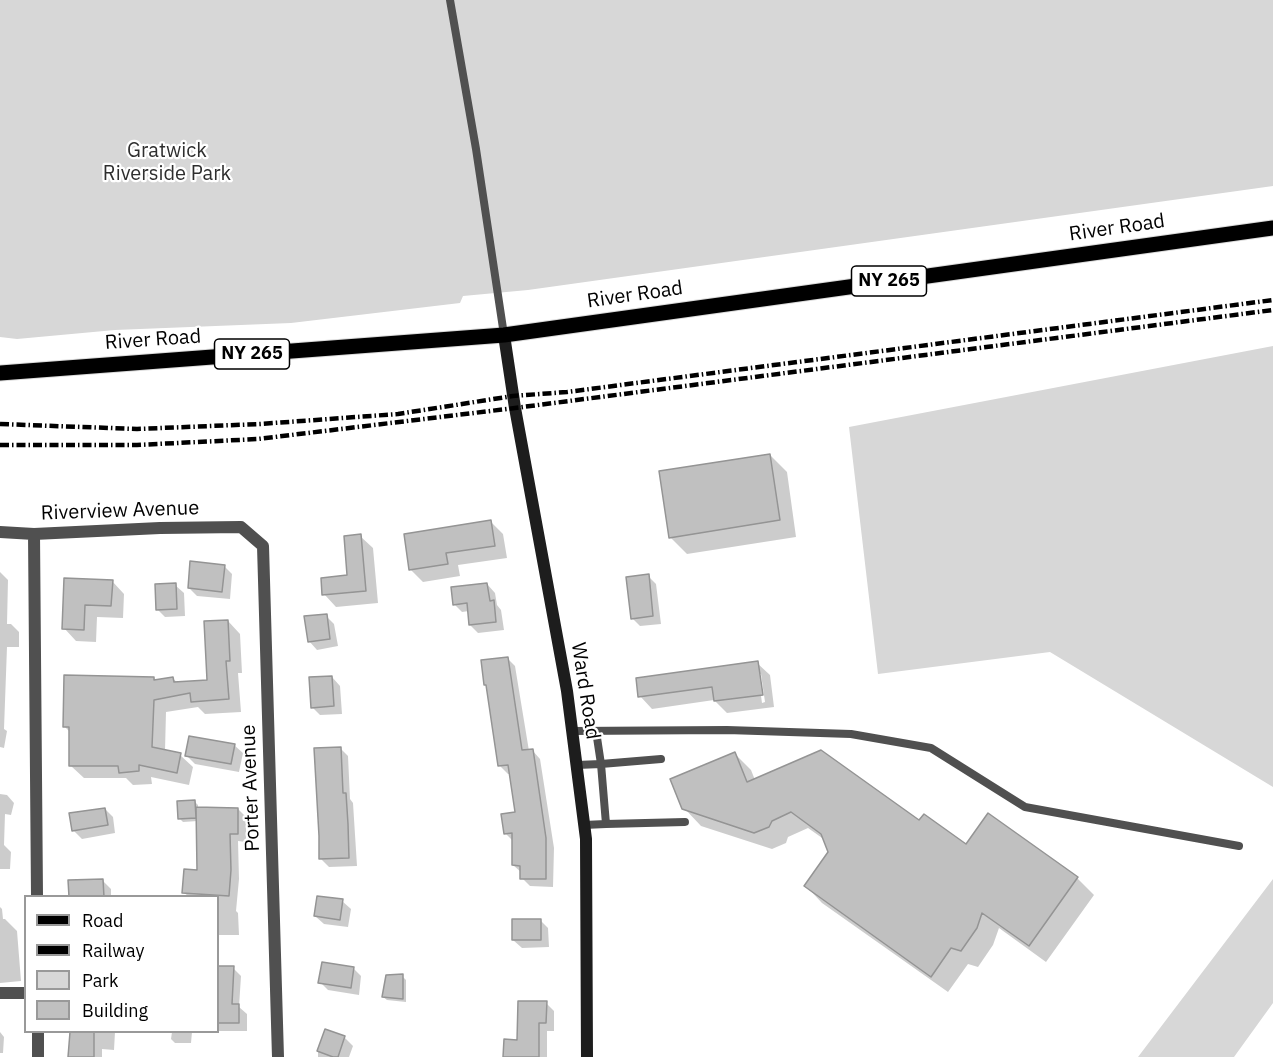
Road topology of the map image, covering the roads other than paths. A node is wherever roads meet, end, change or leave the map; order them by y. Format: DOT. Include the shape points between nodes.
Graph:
graph roads {
  1 [pos="450,0"];
  2 [pos="1273,228"];
  3 [pos="504,335"];
  4 [pos="0,373"];
  5 [pos="241,526"];
  6 [pos="0,532"];
  7 [pos="34,534"];
  8 [pos="572,731"];
  9 [pos="596,731"];
  10 [pos="661,759"];
  11 [pos="601,764"];
  12 [pos="577,765"];
  13 [pos="685,822"];
  14 [pos="606,824"];
  15 [pos="584,825"];
  16 [pos="1239,846"];
  17 [pos="37,895"];
  18 [pos="0,993"];
  19 [pos="24,993"];
  20 [pos="38,1033"];
  21 [pos="38,1057"];
  22 [pos="278,1057"];
  23 [pos="587,1057"];
  1 -- 3 [label="lane"];
  2 -- 3 [label="main road, River Road / NY 265"];
  3 -- 4 [label="main road, River Road / NY 265"];
  3 -- 8 [label="main road, Ward Road"];
  5 -- 7 [label="street, Riverview Avenue"];
  5 -- 22 [label="street, Porter Avenue" via="263,546"];
  6 -- 7 [label="street, Riverview Avenue"];
  7 -- 17 [label="street"];
  8 -- 9 [label="lane"];
  8 -- 12 [label="main road, Ward Road"];
  9 -- 11 [label="lane"];
  9 -- 16 [label="lane" via="851,734 931,748 1025,807"];
  10 -- 11 [label="lane"];
  11 -- 12 [label="lane"];
  11 -- 14 [label="lane"];
  12 -- 15 [label="main road, Ward Road"];
  13 -- 14 [label="lane"];
  14 -- 15 [label="lane"];
  15 -- 23 [label="main road, Ward Road"];
  18 -- 19 [label="street"];
  20 -- 21 [label="street"];
}
